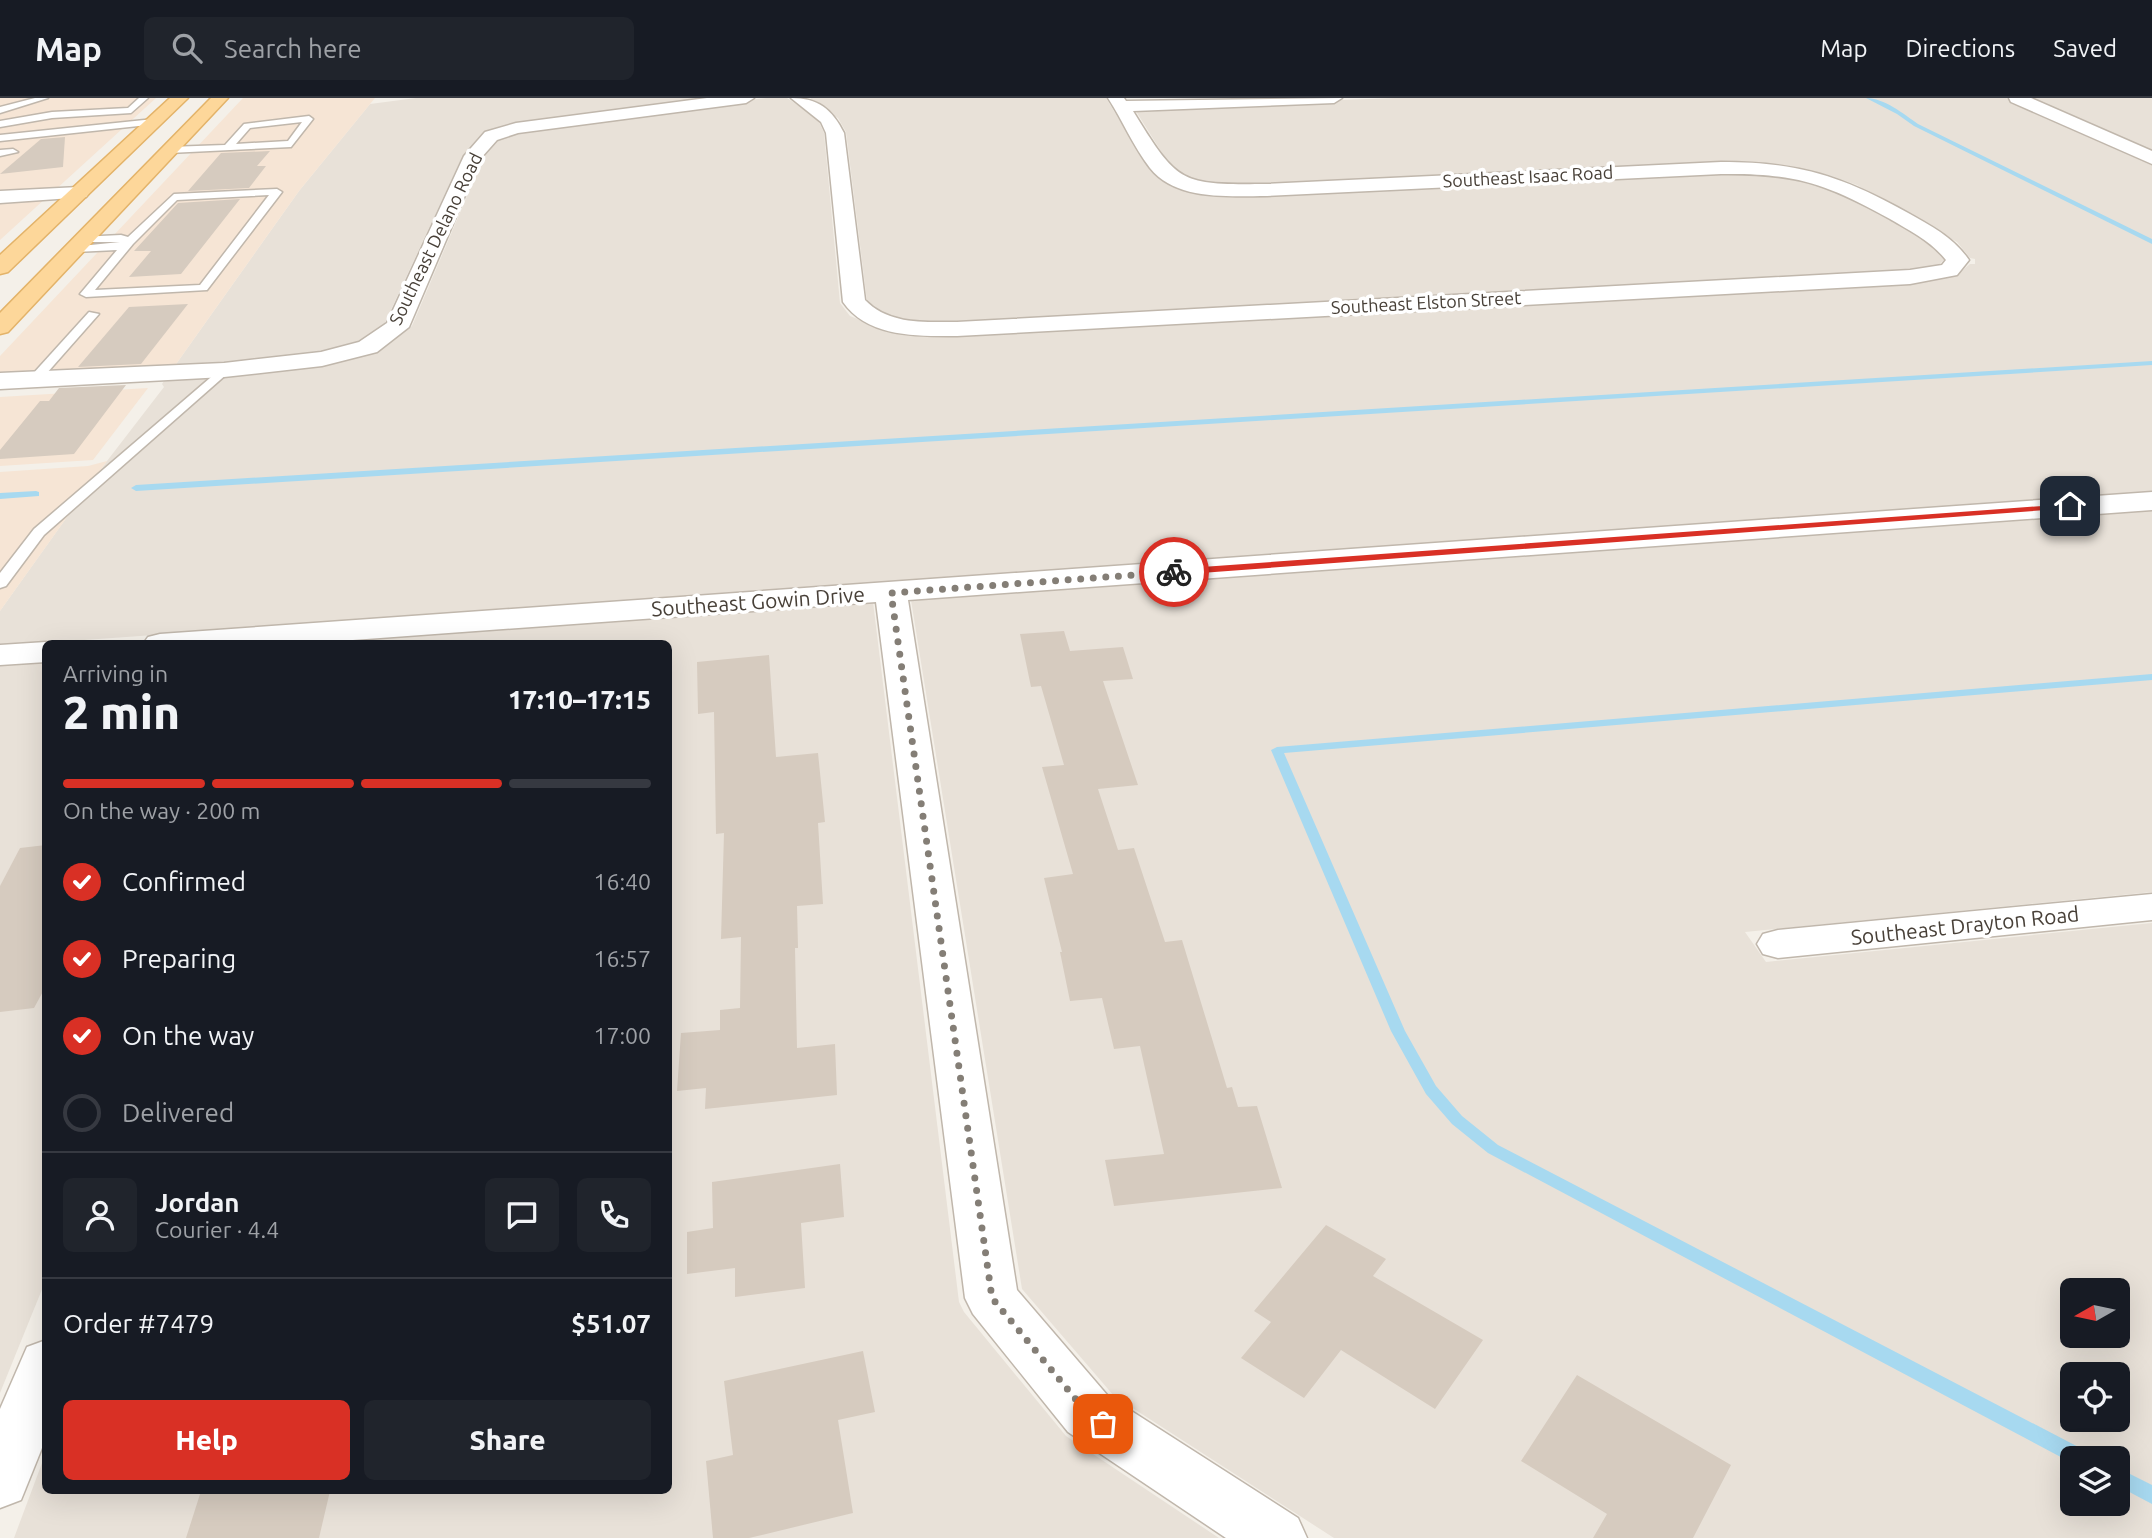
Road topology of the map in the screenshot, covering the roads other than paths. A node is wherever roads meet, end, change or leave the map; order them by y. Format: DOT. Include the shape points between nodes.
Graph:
graph roads {
  1 [pos="44,98"];
  2 [pos="180,98"];
  3 [pos="220,98"];
  4 [pos="746,98"];
  5 [pos="799,98"];
  6 [pos="1334,98"];
  7 [pos="2017,98"];
  8 [pos="1119,102"];
  9 [pos="135,103"];
  10 [pos="74,106"];
  11 [pos="0,110"];
  12 [pos="52,115"];
  13 [pos="154,122"];
  14 [pos="0,124"];
  15 [pos="0,138"];
  16 [pos="228,147"];
  17 [pos="169,150"];
  18 [pos="13,152"];
  19 [pos="0,153"];
  20 [pos="2152,158"];
  21 [pos="150,170"];
  22 [pos="79,193"];
  23 [pos="0,197"];
  24 [pos="129,242"];
  25 [pos="79,244"];
  26 [pos="1958,260"];
  27 [pos="2,264"];
  28 [pos="93,314"];
  29 [pos="0,327"];
  30 [pos="224,370"];
  31 [pos="35,379"];
  32 [pos="0,381"];
  33 [pos="2152,500"];
  34 [pos="0,583"];
  35 [pos="891,593"];
  36 [pos="330,638"];
  37 [pos="273,640"];
  38 [pos="42,652"];
  39 [pos="0,655"];
  40 [pos="2152,907"];
  41 [pos="1778,944"];
  42 [pos="42,1374"];
  43 [pos="0,1481"];
  44 [pos="1277,1538"];
  1 -- 11 [label="lane"];
  2 -- 13 [label="main road"];
  3 -- 17 [label="main road"];
  4 -- 30 [label="street, Southeast Delano Road" via="543,123 491,136 473,156 397,327 368,347 321,359"];
  5 -- 26 [label="street, Southeast Elston Street" via="828,119 835,133 853,302 863,314 916,328 1910,277 1949,270"];
  6 -- 8 [label="street"];
  7 -- 20 [label="street"];
  8 -- 26 [label="street, Southeast Isaac Road" via="1161,169 1176,180 1201,188 1267,190 1707,169 1793,170 1846,186 1945,243"];
  9 -- 12 [label="lane"];
  10 -- 12 [label="lane"];
  12 -- 14 [label="lane"];
  13 -- 15 [label="lane"];
  13 -- 21 [label="main road" via="168,133 139,163"];
  13 -- 22 [label="main road"];
  16 -- 16 [label="lane" via="291,144 309,119 247,125"];
  16 -- 17 [label="lane"];
  17 -- 21 [label="main road"];
  18 -- 19 [label="lane"];
  21 -- 25 [label="main road"];
  22 -- 23 [label="street"];
  22 -- 27 [label="main road"];
  24 -- 24 [label="lane" via="86,293 203,288 277,192 174,197"];
  24 -- 25 [label="lane" via="115,247"];
  25 -- 29 [label="main road"];
  28 -- 31 [label="lane"];
  30 -- 31 [label="street, Southeast Delano Road"];
  30 -- 34 [label="lane" via="39,532"];
  31 -- 32 [label="street, Southeast Delano Road"];
  33 -- 35 [label="street, Southeast Gowin Drive"];
  35 -- 36 [label="street, Southeast Gowin Drive"];
  35 -- 44 [label="street" via="992,1298 1088,1414"];
  36 -- 37 [label="street, Southeast Gowin Drive"];
  38 -- 39 [label="street"];
  40 -- 41 [label="street, Southeast Drayton Road"];
  42 -- 43 [label="street"];
}
